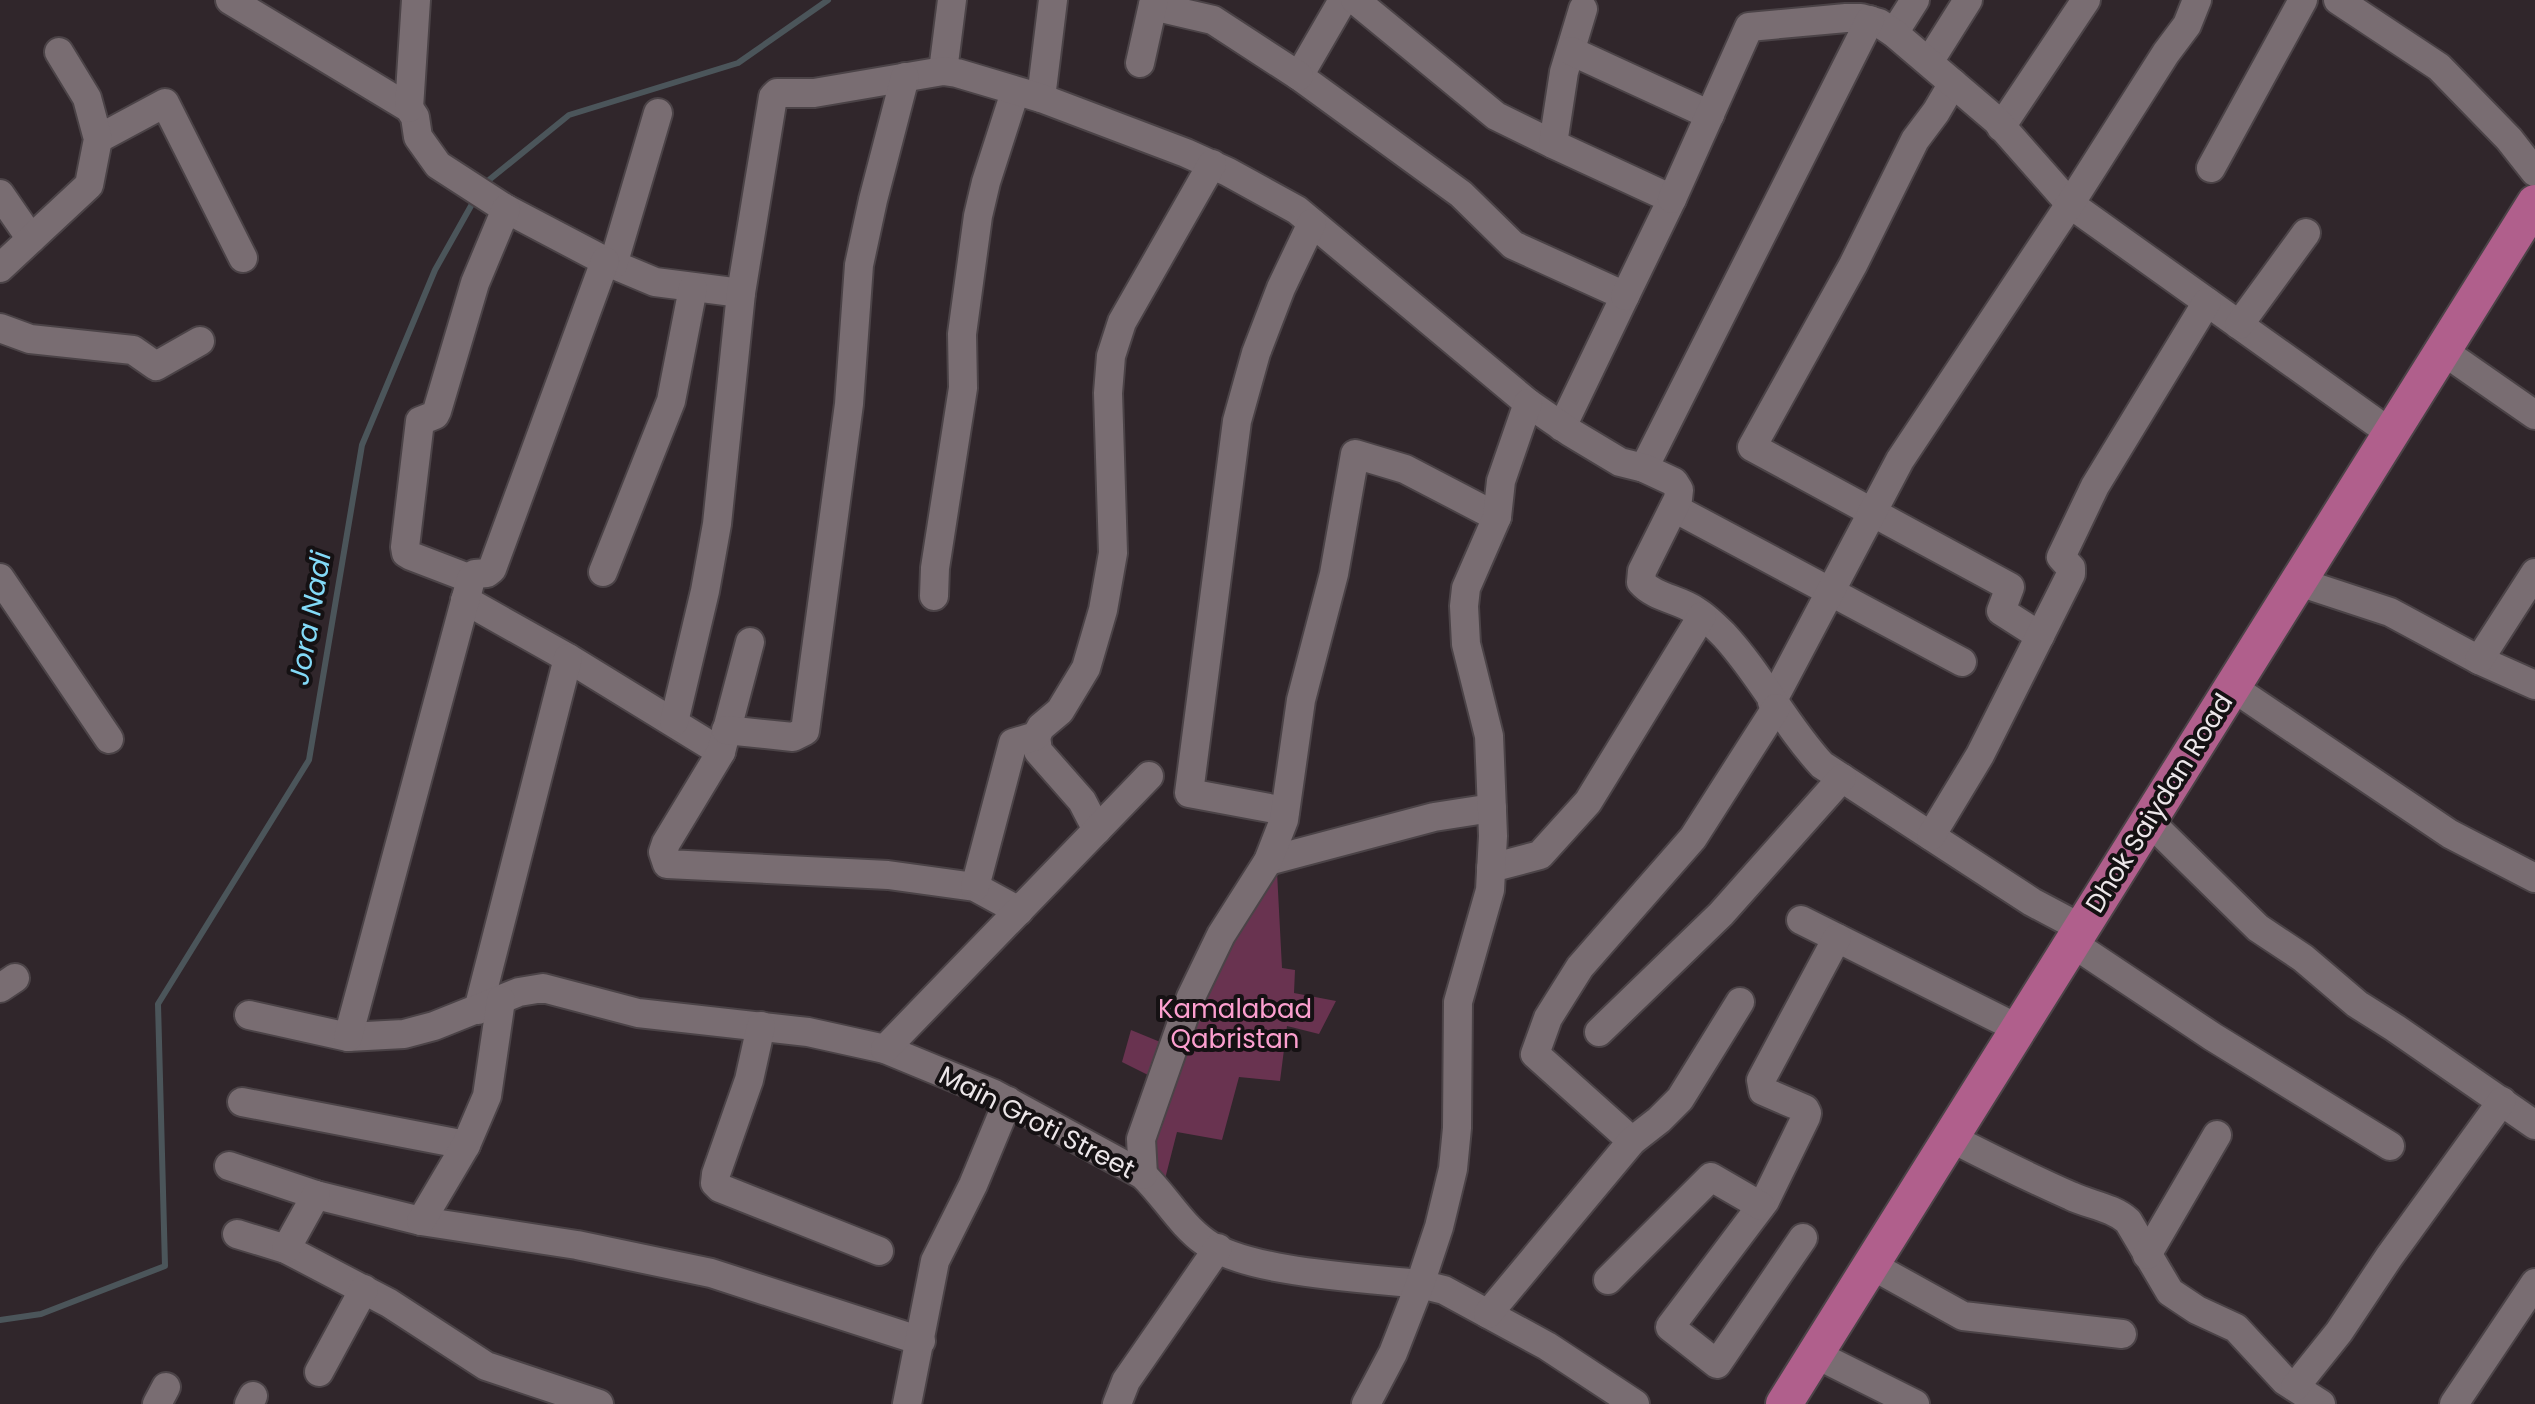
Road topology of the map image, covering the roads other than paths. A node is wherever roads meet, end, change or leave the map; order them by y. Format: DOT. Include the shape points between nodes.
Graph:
graph roads {
  1 [pos="230,0"];
  2 [pos="416,0"];
  3 [pos="952,0"];
  4 [pos="1053,0"];
  5 [pos="1343,0"];
  6 [pos="1355,0"];
  7 [pos="1915,0"];
  8 [pos="1968,0"];
  9 [pos="2086,0"];
  10 [pos="2197,0"];
  11 [pos="2303,0"];
  12 [pos="2338,0"];
  13 [pos="1153,3"];
  14 [pos="1578,3"];
  15 [pos="1786,12"];
  16 [pos="1882,27"];
  17 [pos="1571,51"];
  18 [pos="59,52"];
  19 [pos="1929,62"];
  20 [pos="1140,63"];
  21 [pos="943,71"];
  22 [pos="1299,76"];
  23 [pos="905,77"];
  24 [pos="1953,83"];
  25 [pos="1028,95"];
  26 [pos="409,108"];
  27 [pos="658,113"];
  28 [pos="1710,115"];
  29 [pos="2001,127"];
  30 [pos="98,139"];
  31 [pos="1553,144"];
  32 [pos="1212,164"];
  33 [pos="2211,168"];
  34 [pos="2535,172"];
  35 [pos="0,194"];
  36 [pos="1672,199"];
  37 [pos="2535,203"];
  38 [pos="2070,204"];
  39 [pos="506,209"];
  40 [pos="1312,223"];
  41 [pos="2306,233"];
  42 [pos="31,239"];
  43 [pos="243,258"];
  44 [pos="609,263"];
  45 [pos="0,268"];
  46 [pos="693,288"];
  47 [pos="741,293"];
  48 [pos="1625,296"];
  49 [pos="2207,302"];
  50 [pos="2239,325"];
  51 [pos="0,328"];
  52 [pos="200,341"];
  53 [pos="2443,351"];
  54 [pos="1528,403"];
  55 [pos="2535,415"];
  56 [pos="1562,427"];
  57 [pos="2392,434"];
  58 [pos="1644,468"];
  59 [pos="1674,508"];
  60 [pos="1871,513"];
  61 [pos="1497,517"];
  62 [pos="603,572"];
  63 [pos="2535,573"];
  64 [pos="0,578"];
  65 [pos="2299,582"];
  66 [pos="468,590"];
  67 [pos="1830,593"];
  68 [pos="934,596"];
  69 [pos="1702,616"];
  70 [pos="2040,636"];
  71 [pos="750,642"];
  72 [pos="568,658"];
  73 [pos="2479,660"];
  74 [pos="1962,662"];
  75 [pos="2535,685"];
  76 [pos="2232,687"];
  77 [pos="1774,705"];
  78 [pos="674,722"];
  79 [pos="1036,736"];
  80 [pos="109,739"];
  81 [pos="724,741"];
  82 [pos="1149,776"];
  83 [pos="1842,778"];
  84 [pos="1492,808"];
  85 [pos="1285,811"];
  86 [pos="2148,820"];
  87 [pos="1097,830"];
  88 [pos="1931,836"];
  89 [pos="1268,861"];
  90 [pos="1491,868"];
  91 [pos="2535,878"];
  92 [pos="975,887"];
  93 [pos="1019,911"];
  94 [pos="1801,920"];
  95 [pos="2076,935"];
  96 [pos="1837,938"];
  97 [pos="1740,1002"];
  98 [pos="489,1005"];
  99 [pos="249,1015"];
  100 [pos="761,1026"];
  101 [pos="2019,1029"];
  102 [pos="1599,1032"];
  103 [pos="348,1037"];
  104 [pos="885,1049"];
  105 [pos="1008,1101"];
  106 [pos="2502,1101"];
  107 [pos="242,1102"];
  108 [pos="2535,1125"];
  109 [pos="2217,1135"];
  110 [pos="1951,1138"];
  111 [pos="1632,1141"];
  112 [pos="466,1145"];
  113 [pos="2390,1146"];
  114 [pos="229,1166"];
  115 [pos="1143,1175"];
  116 [pos="316,1195"];
  117 [pos="1761,1206"];
  118 [pos="421,1221"];
  119 [pos="237,1234"];
  120 [pos="1803,1238"];
  121 [pos="1218,1248"];
  122 [pos="286,1249"];
  123 [pos="879,1251"];
  124 [pos="2147,1255"];
  125 [pos="1871,1265"];
  126 [pos="1608,1280"];
  127 [pos="2535,1283"];
  128 [pos="1420,1284"];
  129 [pos="364,1289"];
  130 [pos="1488,1314"];
  131 [pos="2122,1334"];
  132 [pos="921,1341"];
  133 [pos="1815,1354"];
  134 [pos="319,1372"];
  135 [pos="2295,1387"];
  136 [pos="599,1404"];
  137 [pos="907,1404"];
  138 [pos="1117,1404"];
  139 [pos="1366,1404"];
  140 [pos="1635,1404"];
  141 [pos="1784,1404"];
  142 [pos="1915,1404"];
  143 [pos="2321,1404"];
  144 [pos="2454,1404"];
  1 -- 26 [label="street"];
  2 -- 26 [label="street"];
  3 -- 21 [label="street"];
  4 -- 25 [label="street"];
  5 -- 22 [label="street"];
  6 -- 31 [label="street" via="1496,116"];
  7 -- 16 [label="street"];
  8 -- 19 [label="street"];
  9 -- 29 [label="street"];
  10 -- 38 [label="street" via="2187,25"];
  11 -- 33 [label="street"];
  12 -- 34 [label="street" via="2439,67"];
  13 -- 20 [label="street"];
  13 -- 22 [label="street" via="1213,20"];
  14 -- 17 [label="street"];
  15 -- 16 [label="street"];
  15 -- 28 [label="street" via="1749,27"];
  16 -- 19 [label="street"];
  16 -- 58 [label="street"];
  17 -- 28 [label="street"];
  17 -- 31 [label="street"];
  18 -- 30 [label="street" via="87,98"];
  19 -- 24 [label="street"];
  21 -- 23 [label="street"];
  21 -- 25 [label="street"];
  22 -- 48 [label="street" via="1461,194 1513,245"];
  23 -- 47 [label="street" via="773,97"];
  23 -- 81 [label="street" via="859,265 849,404 805,731 793,737"];
  24 -- 29 [label="street"];
  24 -- 60 [label="street" via="1915,140 1853,265 1752,442 1756,450"];
  25 -- 32 [label="street"];
  25 -- 68 [label="street" via="986,182 978,216 962,334 963,388"];
  26 -- 39 [label="street" via="418,137 438,165"];
  27 -- 44 [label="street"];
  28 -- 36 [label="street"];
  29 -- 38 [label="street"];
  30 -- 42 [label="street" via="89,185"];
  30 -- 43 [label="street" via="165,103"];
  31 -- 36 [label="street"];
  32 -- 40 [label="street"];
  32 -- 79 [label="street" via="1118,333 1108,393 1113,553 1103,610 1086,668 1060,711"];
  35 -- 42 [label="street"];
  36 -- 48 [label="street"];
  37 -- 53 [label="main road, Dhok Saiydan Road"];
  38 -- 49 [label="street"];
  38 -- 60 [label="street" via="1900,460"];
  39 -- 44 [label="street"];
  39 -- 66 [label="street" via="475,283 437,411 420,421 405,547 406,553"];
  40 -- 54 [label="street"];
  40 -- 85 [label="street" via="1256,353 1237,421 1189,793"];
  41 -- 50 [label="street"];
  42 -- 45 [label="street"];
  44 -- 46 [label="street" via="663,284"];
  44 -- 66 [label="street" via="492,569 475,574"];
  46 -- 47 [label="street"];
  46 -- 62 [label="street" via="671,401"];
  47 -- 78 [label="street" via="717,524"];
  48 -- 56 [label="street"];
  49 -- 50 [label="street"];
  49 -- 70 [label="street" via="2095,486 2061,557 2071,574"];
  50 -- 57 [label="street"];
  51 -- 52 [label="street" via="30,339 133,350 156,366"];
  53 -- 55 [label="street"];
  53 -- 57 [label="main road, Dhok Saiydan Road"];
  54 -- 56 [label="street"];
  54 -- 61 [label="street" via="1501,481"];
  56 -- 58 [label="street" via="1620,462"];
  57 -- 65 [label="main road, Dhok Saiydan Road"];
  58 -- 59 [label="street" via="1674,482 1679,490"];
  59 -- 67 [label="street"];
  59 -- 69 [label="street" via="1641,582 1647,590"];
  60 -- 67 [label="street"];
  60 -- 70 [label="street" via="2010,587 2001,611"];
  61 -- 84 [label="street" via="1466,588 1464,606 1466,644 1489,736"];
  61 -- 85 [label="street" via="1405,469 1355,454 1334,574 1301,700"];
  63 -- 73 [label="street"];
  64 -- 80 [label="street"];
  65 -- 73 [label="street" via="2390,612"];
  65 -- 76 [label="main road, Dhok Saiydan Road"];
  66 -- 72 [label="street"];
  66 -- 103 [label="street"];
  67 -- 74 [label="street"];
  67 -- 77 [label="street"];
  69 -- 77 [label="street" via="1746,662"];
  69 -- 90 [label="street" via="1588,802 1540,855"];
  70 -- 88 [label="street" via="1980,755"];
  71 -- 81 [label="street"];
  72 -- 78 [label="street"];
  72 -- 98 [label="street"];
  73 -- 75 [label="street"];
  76 -- 86 [label="main road, Dhok Saiydan Road"];
  76 -- 91 [label="street" via="2450,834"];
  77 -- 83 [label="street" via="1822,765"];
  77 -- 111 [label="street" via="1693,838 1580,967 1548,1018 1535,1054"];
  78 -- 81 [label="street"];
  79 -- 87 [label="street" via="1038,751 1082,801"];
  79 -- 92 [label="street" via="1013,743"];
  81 -- 92 [label="street" via="666,843 667,864 888,875"];
  82 -- 87 [label="street"];
  83 -- 88 [label="street"];
  83 -- 102 [label="street" via="1721,914"];
  84 -- 89 [label="street" via="1434,817"];
  84 -- 90 [label="street"];
  85 -- 89 [label="street"];
  86 -- 95 [label="main road, Dhok Saiydan Road"];
  86 -- 106 [label="street" via="2258,928 2357,1004"];
  87 -- 93 [label="street"];
  88 -- 95 [label="street"];
  89 -- 115 [label="street" via="1221,935 1191,997 1141,1139"];
  90 -- 128 [label="street" via="1490,890 1458,1002 1453,1169"];
  92 -- 93 [label="street"];
  93 -- 104 [label="street"];
  94 -- 96 [label="street"];
  95 -- 101 [label="main road, Dhok Saiydan Road"];
  95 -- 113 [label="street" via="2213,1037"];
  96 -- 101 [label="street"];
  96 -- 117 [label="street" via="1761,1080 1763,1091 1807,1113"];
  97 -- 111 [label="street" via="1680,1099"];
  98 -- 100 [label="street, Main Groti Street" via="543,988 638,1013"];
  98 -- 103 [label="street, Main Groti Street" via="404,1034"];
  98 -- 112 [label="street" via="487,1096"];
  99 -- 103 [label="street, Main Groti Street"];
  100 -- 104 [label="street, Main Groti Street"];
  100 -- 123 [label="street" via="715,1183"];
  101 -- 110 [label="main road, Dhok Saiydan Road"];
  104 -- 105 [label="street, Main Groti Street"];
  105 -- 115 [label="street, Main Groti Street"];
  105 -- 132 [label="street" via="935,1261"];
  106 -- 108 [label="street"];
  106 -- 135 [label="street"];
  107 -- 112 [label="street"];
  109 -- 124 [label="street"];
  110 -- 124 [label="street" via="2120,1214"];
  110 -- 125 [label="main road, Dhok Saiydan Road"];
  111 -- 130 [label="street"];
  112 -- 118 [label="street"];
  114 -- 116 [label="street"];
  115 -- 121 [label="street, Main Groti Street" via="1186,1227"];
  116 -- 118 [label="street"];
  116 -- 122 [label="street"];
  117 -- 120 [label="street" via="1670,1327 1717,1364"];
  117 -- 126 [label="street" via="1711,1177"];
  118 -- 132 [label="street" via="711,1273"];
  119 -- 122 [label="street"];
  121 -- 128 [label="street, Main Groti Street" via="1271,1266"];
  121 -- 138 [label="street" via="1126,1381"];
  122 -- 129 [label="street"];
  124 -- 135 [label="street" via="2170,1292 2236,1328"];
  125 -- 131 [label="street" via="1963,1316"];
  125 -- 133 [label="main road, Dhok Saiydan Road"];
  127 -- 144 [label="street"];
  128 -- 130 [label="street, Main Groti Street" via="1444,1290"];
  128 -- 139 [label="street"];
  129 -- 134 [label="street"];
  129 -- 136 [label="street" via="486,1366"];
  130 -- 140 [label="street, Main Groti Street"];
  132 -- 137 [label="street"];
  133 -- 141 [label="main road, Dhok Saiydan Road"];
  133 -- 142 [label="street"];
  135 -- 143 [label="street"];
}
